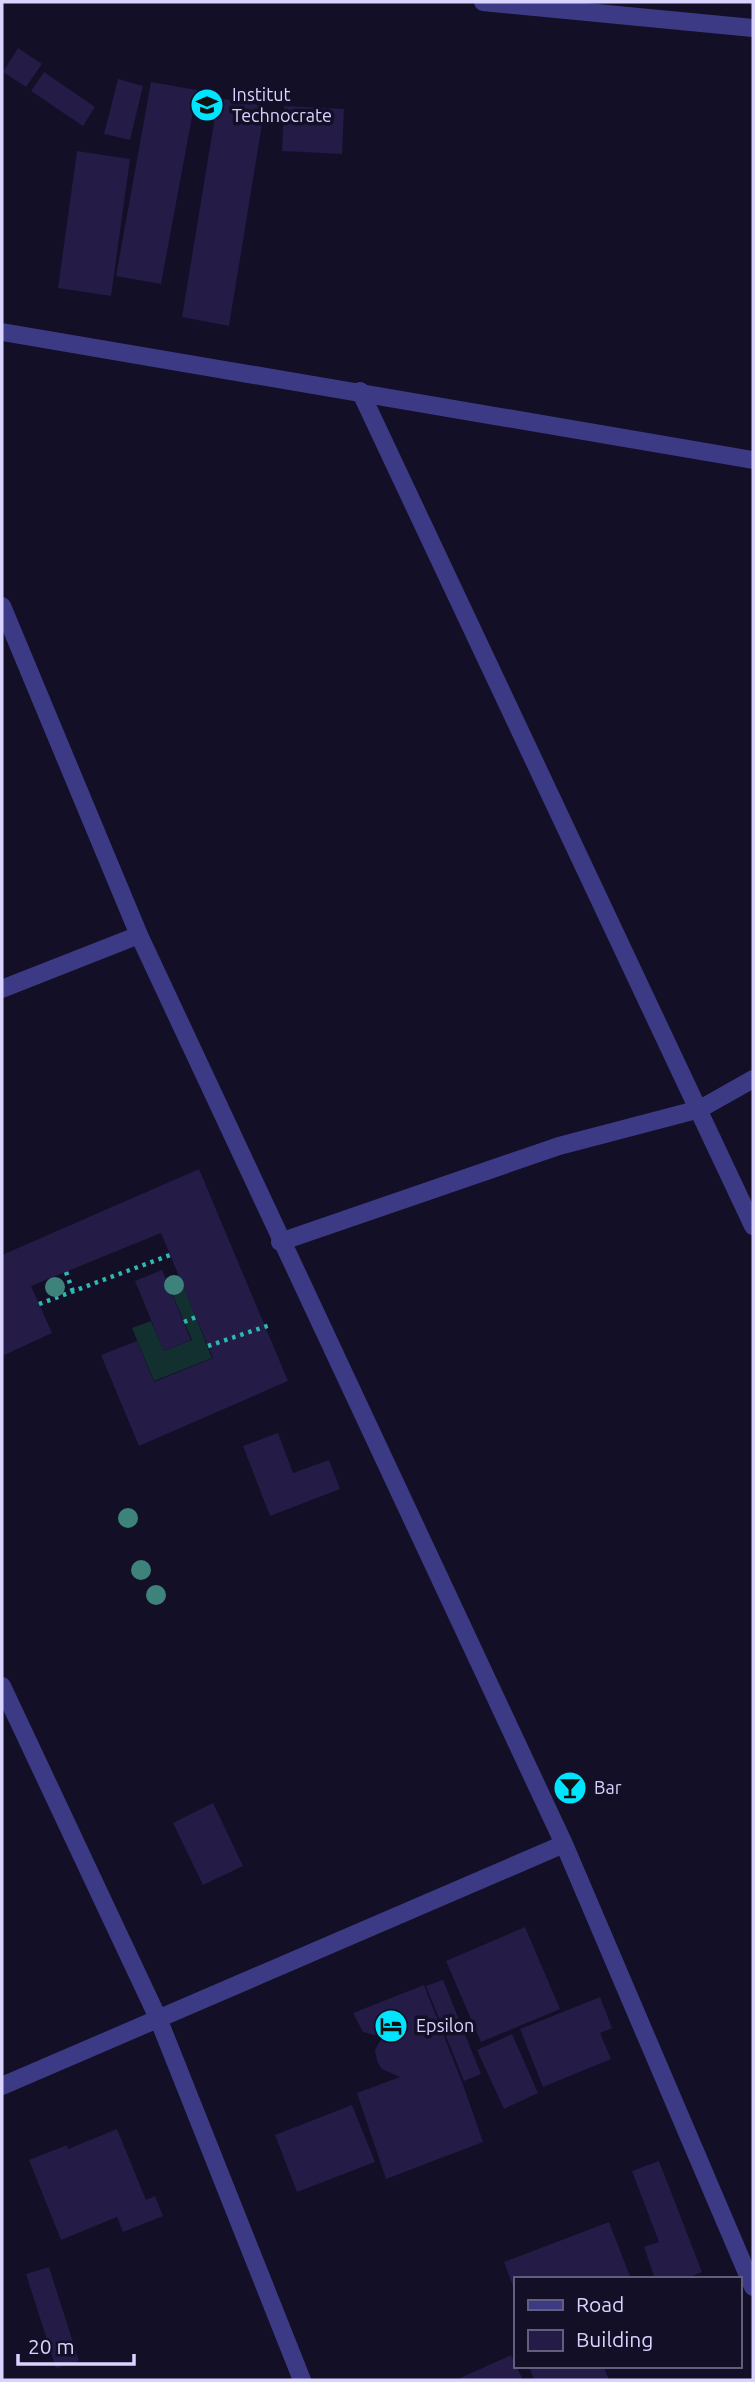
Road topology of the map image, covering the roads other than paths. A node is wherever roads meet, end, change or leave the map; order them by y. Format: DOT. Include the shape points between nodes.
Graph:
graph roads {
  1 [pos="483,2"];
  2 [pos="753,28"];
  3 [pos="2,331"];
  4 [pos="360,391"];
  5 [pos="753,460"];
  6 [pos="2,606"];
  7 [pos="139,935"];
  8 [pos="2,989"];
  9 [pos="753,1079"];
  10 [pos="700,1109"];
  11 [pos="753,1226"];
  12 [pos="280,1242"];
  13 [pos="2,1686"];
  14 [pos="564,1844"];
  15 [pos="158,2018"];
  16 [pos="2,2086"];
  17 [pos="753,2287"];
  18 [pos="302,2380"];
  1 -- 2 [label="street"];
  3 -- 4 [label="street"];
  4 -- 5 [label="street"];
  4 -- 10 [label="street"];
  6 -- 7 [label="street"];
  7 -- 8 [label="street"];
  7 -- 12 [label="street"];
  9 -- 10 [label="street"];
  10 -- 11 [label="street"];
  10 -- 12 [label="street" via="559,1146"];
  12 -- 14 [label="street"];
  13 -- 15 [label="street"];
  14 -- 15 [label="street"];
  14 -- 17 [label="street"];
  15 -- 16 [label="street"];
  15 -- 18 [label="street"];
}
